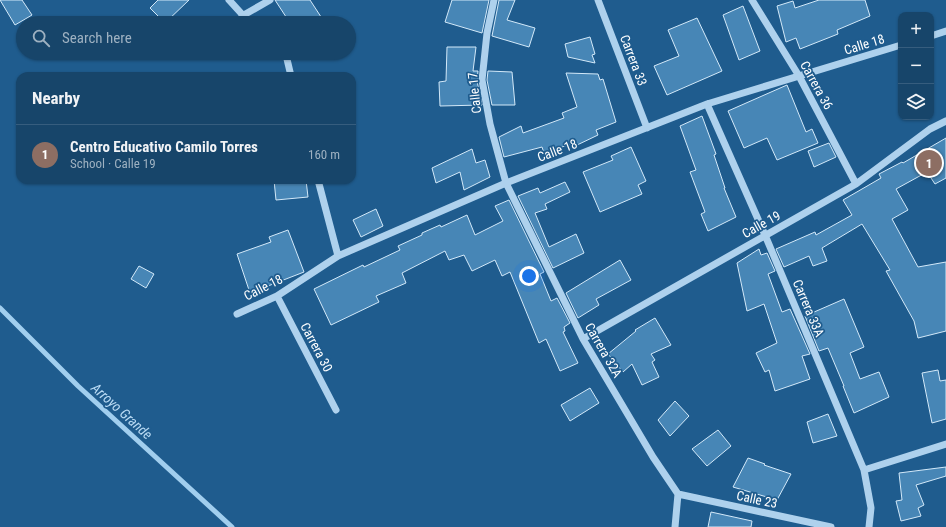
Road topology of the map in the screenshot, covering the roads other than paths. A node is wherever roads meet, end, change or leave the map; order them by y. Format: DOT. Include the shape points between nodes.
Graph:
graph roads {
  1 [pos="229,0"];
  2 [pos="270,0"];
  3 [pos="494,0"];
  4 [pos="598,0"];
  5 [pos="752,0"];
  6 [pos="242,16"];
  7 [pos="946,31"];
  8 [pos="934,35"];
  9 [pos="898,46"];
  10 [pos="287,60"];
  11 [pos="290,72"];
  12 [pos="799,76"];
  13 [pos="707,104"];
  14 [pos="946,121"];
  15 [pos="647,128"];
  16 [pos="506,183"];
  17 [pos="319,184"];
  18 [pos="856,184"];
  19 [pos="765,235"];
  20 [pos="338,256"];
  21 [pos="277,296"];
  22 [pos="237,314"];
  23 [pos="583,339"];
  24 [pos="336,410"];
  25 [pos="946,444"];
  26 [pos="864,470"];
  27 [pos="678,494"];
  28 [pos="675,527"];
  29 [pos="831,527"];
  30 [pos="869,527"];
  1 -- 6 [label="street"];
  2 -- 6 [label="street"];
  3 -- 16 [label="street, Calle 17" via="487,33 482,80 490,124"];
  4 -- 15 [label="street, Carrera 33"];
  5 -- 12 [label="street, Carrera 36"];
  7 -- 8 [label="street"];
  9 -- 12 [label="street, Calle 18"];
  10 -- 11 [label="street"];
  12 -- 13 [label="street, Calle 18"];
  12 -- 18 [label="street, Carrera 36"];
  13 -- 15 [label="street, Calle 18"];
  13 -- 19 [label="street, Carrera 33A"];
  14 -- 18 [label="street, Calle 19" via="930,129"];
  15 -- 16 [label="street, Calle 18"];
  16 -- 20 [label="street, Calle 18"];
  16 -- 23 [label="street, Carrera 32A"];
  17 -- 20 [label="street"];
  18 -- 19 [label="street, Calle 19"];
  19 -- 23 [label="street, Calle 19"];
  19 -- 26 [label="street, Carrera 33A"];
  20 -- 21 [label="street, Calle 18"];
  21 -- 22 [label="street, Calle 18"];
  21 -- 24 [label="street, Carrera 30"];
  23 -- 27 [label="street, Carrera 32A"];
  25 -- 26 [label="street"];
  26 -- 30 [label="street, Carrera 33A" via="871,508"];
  27 -- 28 [label="street"];
  27 -- 29 [label="street, Calle 23"];
}
